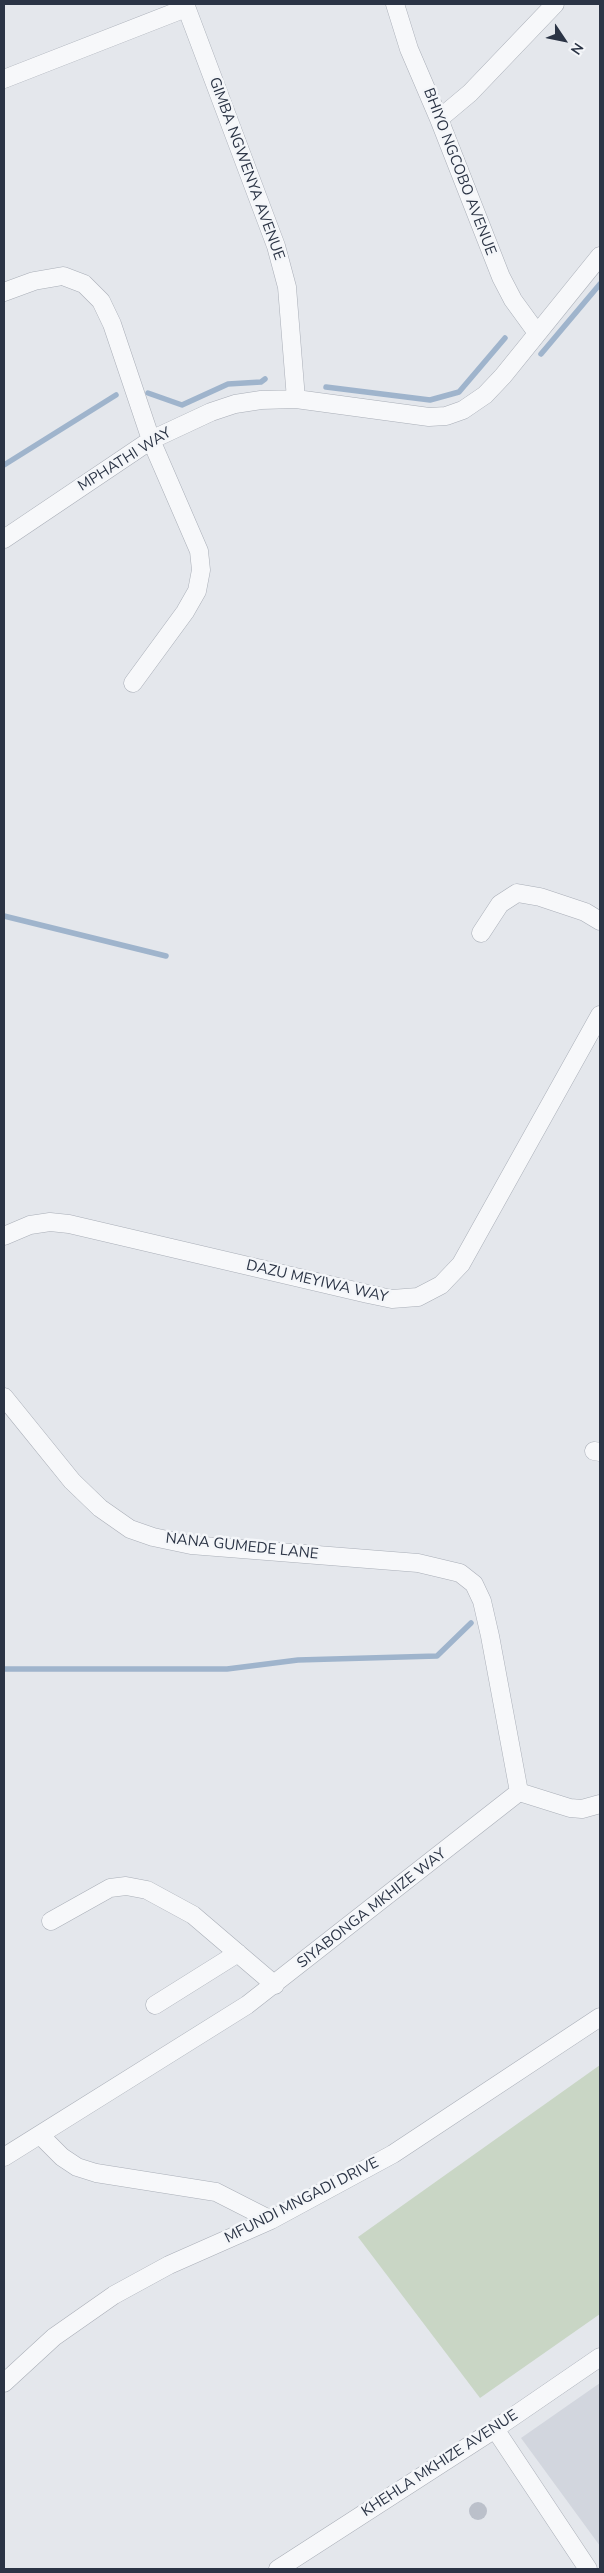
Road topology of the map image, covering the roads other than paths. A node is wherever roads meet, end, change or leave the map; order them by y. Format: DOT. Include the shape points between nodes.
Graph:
graph roads {
  1 [pos="395,4"];
  2 [pos="555,4"];
  3 [pos="186,6"];
  4 [pos="4,79"];
  5 [pos="439,119"];
  6 [pos="600,256"];
  7 [pos="4,292"];
  8 [pos="537,332"];
  9 [pos="296,399"];
  10 [pos="151,440"];
  11 [pos="4,539"];
  12 [pos="133,683"];
  13 [pos="600,921"];
  14 [pos="481,934"];
  15 [pos="600,1015"];
  16 [pos="4,1236"];
  17 [pos="4,1397"];
  18 [pos="519,1792"];
  19 [pos="600,1804"];
  20 [pos="51,1921"];
  21 [pos="238,1953"];
  22 [pos="275,1986"];
  23 [pos="155,2005"];
  24 [pos="600,2017"];
  25 [pos="40,2135"];
  26 [pos="4,2157"];
  27 [pos="271,2220"];
  28 [pos="600,2357"];
  29 [pos="4,2383"];
  30 [pos="495,2429"];
  31 [pos="580,2566"];
  32 [pos="278,2569"];
  1 -- 5 [label="street, BHIYO NGCOBO AVENUE" via="409,49"];
  2 -- 5 [label="street" via="470,94"];
  3 -- 4 [label="street"];
  3 -- 9 [label="street, GIMBA NGWENYA AVENUE" via="276,246 286,287"];
  5 -- 8 [label="street, BHIYO NGCOBO AVENUE" via="501,277"];
  6 -- 8 [label="street, MPHATHI WAY"];
  7 -- 10 [label="street" via="34,281 63,276 84,284 101,301 112,324"];
  8 -- 9 [label="street, MPHATHI WAY" via="485,395 463,410 446,416 429,418"];
  9 -- 10 [label="street, MPHATHI WAY" via="235,404"];
  10 -- 11 [label="street, MPHATHI WAY"];
  10 -- 12 [label="street" via="189,525 199,551 201,570 197,591 186,612"];
  13 -- 14 [label="street" via="585,912 517,893 500,904"];
  15 -- 16 [label="street, DAZU MEYIWA WAY" via="460,1264 441,1285 418,1297 392,1299 368,1294 69,1224 30,1225"];
  17 -- 18 [label="street, NANA GUMEDE LANE" via="72,1481 100,1508 130,1529 191,1545 432,1565 460,1572 474,1584 482,1601"];
  18 -- 19 [label="street" via="570,1808 582,1809"];
  18 -- 22 [label="street, SIYABONGA MKHIZE WAY"];
  20 -- 21 [label="street" via="110,1888 126,1886 165,1898 193,1915"];
  21 -- 22 [label="street"];
  21 -- 23 [label="street"];
  22 -- 25 [label="street, SIYABONGA MKHIZE WAY"];
  24 -- 27 [label="street, MFUNDI MNGADI DRIVE" via="393,2154"];
  25 -- 26 [label="street, SIYABONGA MKHIZE WAY"];
  25 -- 27 [label="street" via="77,2167 96,2174 216,2192"];
  27 -- 29 [label="street, MFUNDI MNGADI DRIVE" via="169,2265 114,2295 54,2337"];
  28 -- 30 [label="street, KHEHLA MKHIZE AVENUE"];
  30 -- 31 [label="street"];
  30 -- 32 [label="street, KHEHLA MKHIZE AVENUE"];
}
